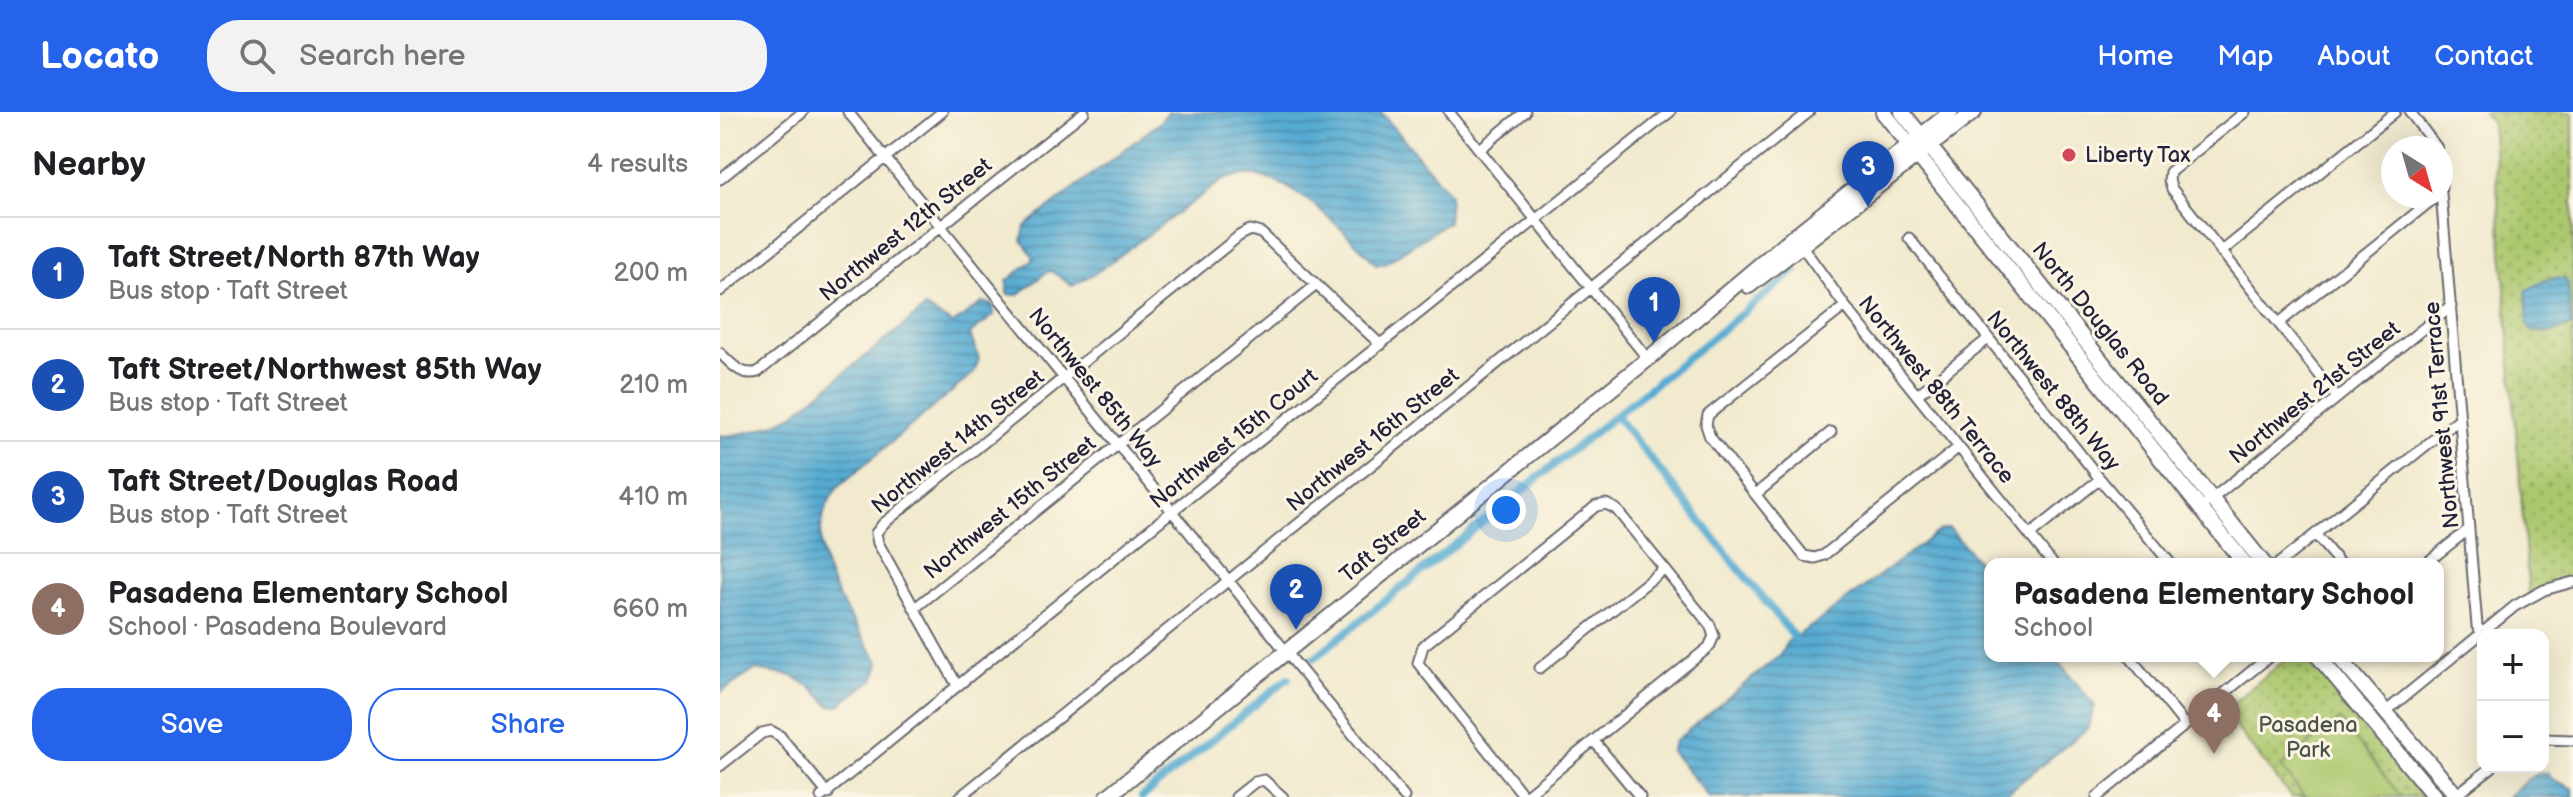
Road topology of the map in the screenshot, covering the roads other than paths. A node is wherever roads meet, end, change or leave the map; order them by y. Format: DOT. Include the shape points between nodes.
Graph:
graph roads {
  1 [pos="803,112"];
  2 [pos="848,112"];
  3 [pos="942,112"];
  4 [pos="1084,112"];
  5 [pos="1449,112"];
  6 [pos="1525,112"];
  7 [pos="1670,112"];
  8 [pos="1809,112"];
  9 [pos="1883,112"];
  10 [pos="1902,112"];
  11 [pos="1951,112"];
  12 [pos="1974,112"];
  13 [pos="2245,112"];
  14 [pos="2395,112"];
  15 [pos="2410,112"];
  16 [pos="2428,136"];
  17 [pos="1920,146"];
  18 [pos="1480,149"];
  19 [pos="886,157"];
  20 [pos="720,179"];
  21 [pos="2420,208"];
  22 [pos="2442,208"];
  23 [pos="1535,220"];
  24 [pos="940,225"];
  25 [pos="1909,238"];
  26 [pos="1798,242"];
  27 [pos="2221,252"];
  28 [pos="1315,286"];
  29 [pos="1591,287"];
  30 [pos="720,291"];
  31 [pos="1845,306"];
  32 [pos="2451,306"];
  33 [pos="2279,323"];
  34 [pos="1988,339"];
  35 [pos="1381,345"];
  36 [pos="720,353"];
  37 [pos="1648,359"];
  38 [pos="1064,378"];
  39 [pos="1918,394"];
  40 [pos="2337,397"];
  41 [pos="2459,419"];
  42 [pos="1831,432"];
  43 [pos="1117,444"];
  44 [pos="1959,447"];
  45 [pos="2100,479"];
  46 [pos="1756,494"];
  47 [pos="2206,504"];
  48 [pos="1171,512"];
  49 [pos="2469,529"];
  50 [pos="2030,535"];
  51 [pos="2316,535"];
  52 [pos="2048,558"];
  53 [pos="2166,558"];
  54 [pos="2241,558"];
  55 [pos="2258,558"];
  56 [pos="2286,558"];
  57 [pos="2335,558"];
  58 [pos="2433,558"];
  59 [pos="1664,569"];
  60 [pos="1228,580"];
  61 [pos="2573,582"];
  62 [pos="915,608"];
  63 [pos="2479,629"];
  64 [pos="2487,629"];
  65 [pos="2477,637"];
  66 [pos="1286,652"];
  67 [pos="2134,662"];
  68 [pos="2263,662"];
  69 [pos="2324,662"];
  70 [pos="2342,662"];
  71 [pos="1540,668"];
  72 [pos="957,685"];
  73 [pos="2378,717"];
  74 [pos="2185,725"];
  75 [pos="2549,739"];
  76 [pos="2573,740"];
  77 [pos="1594,741"];
  78 [pos="720,766"];
  79 [pos="2485,773"];
  80 [pos="826,795"];
  81 [pos="2457,796"];
  82 [pos="960,797"];
  83 [pos="1107,797"];
  84 [pos="1236,797"];
  85 [pos="1283,797"];
  86 [pos="1404,797"];
  87 [pos="1524,797"];
  88 [pos="1640,797"];
  89 [pos="2097,797"];
  90 [pos="2435,797"];
  1 -- 20 [label="street"];
  2 -- 19 [label="street, Northwest 85th Way"];
  3 -- 19 [label="street"];
  4 -- 24 [label="street, Northwest 12th Street"];
  5 -- 18 [label="street"];
  6 -- 18 [label="street"];
  7 -- 23 [label="street, Northwest 15th Court"];
  8 -- 29 [label="street, Northwest 16th Street"];
  9 -- 17 [label="street, North Douglas Road"];
  10 -- 17 [label="street, North Douglas Road"];
  11 -- 17 [label="street, Taft Street"];
  12 -- 17 [label="street, Taft Street"];
  13 -- 27 [label="street" via="2170,172 2172,189"];
  14 -- 27 [label="street"];
  15 -- 16 [label="street"];
  17 -- 26 [label="street, Taft Street"];
  17 -- 47 [label="street, North Douglas Road"];
  18 -- 23 [label="street"];
  19 -- 24 [label="street, Northwest 85th Way"];
  19 -- 30 [label="street"];
  21 -- 33 [label="street"];
  22 -- 32 [label="street, Northwest 91st Terrace"];
  23 -- 29 [label="street"];
  23 -- 35 [label="street, Northwest 15th Court"];
  24 -- 36 [label="street, Northwest 12th Street" via="758,372 741,372"];
  24 -- 38 [label="street, Northwest 85th Way"];
  25 -- 34 [label="street, Northwest 88th Way"];
  26 -- 31 [label="street, Northwest 88th Terrace"];
  26 -- 37 [label="street, Taft Street"];
  27 -- 33 [label="street"];
  28 -- 35 [label="street"];
  28 -- 38 [label="street, Northwest 14th Street" via="1261,233 1250,230"];
  28 -- 43 [label="street, Northwest 15th Street"];
  29 -- 37 [label="street"];
  29 -- 60 [label="street, Northwest 16th Street"];
  31 -- 39 [label="street, Northwest 88th Terrace"];
  31 -- 46 [label="street" via="1708,415 1710,437"];
  32 -- 40 [label="street, Northwest 21st Street"];
  32 -- 41 [label="street, Northwest 91st Terrace"];
  33 -- 40 [label="street"];
  34 -- 39 [label="street"];
  34 -- 45 [label="street, Northwest 88th Way"];
  35 -- 48 [label="street, Northwest 15th Court"];
  37 -- 66 [label="street, Taft Street"];
  38 -- 43 [label="street, Northwest 85th Way"];
  38 -- 62 [label="street, Northwest 14th Street" via="876,533"];
  39 -- 44 [label="street, Northwest 88th Terrace"];
  40 -- 47 [label="street, Northwest 21st Street"];
  41 -- 49 [label="street, Northwest 91st Terrace"];
  41 -- 51 [label="street"];
  42 -- 46 [label="street"];
  43 -- 48 [label="street, Northwest 85th Way"];
  43 -- 62 [label="street, Northwest 15th Street"];
  44 -- 46 [label="street" via="1815,558 1804,556"];
  44 -- 50 [label="street, Northwest 88th Terrace"];
  45 -- 50 [label="street"];
  45 -- 53 [label="street, Northwest 88th Way"];
  47 -- 54 [label="street, North Douglas Road"];
  47 -- 55 [label="street, North Douglas Road"];
  48 -- 60 [label="street, Northwest 85th Way"];
  48 -- 72 [label="street, Northwest 15th Court"];
  49 -- 58 [label="street"];
  49 -- 63 [label="street, Northwest 91st Terrace"];
  50 -- 52 [label="street, Northwest 88th Terrace"];
  51 -- 56 [label="street"];
  51 -- 57 [label="street"];
  59 -- 71 [label="street"];
  59 -- 77 [label="street" via="1714,636 1709,647"];
  59 -- 87 [label="street" via="1616,509 1596,506 1423,646 1418,663"];
  60 -- 66 [label="street, Northwest 85th Way"];
  60 -- 82 [label="street, Northwest 16th Street"];
  61 -- 64 [label="street" via="2529,597"];
  62 -- 72 [label="street"];
  65 -- 73 [label="street"];
  66 -- 83 [label="street, Taft Street"];
  66 -- 86 [label="street, Northwest 85th Way"];
  67 -- 74 [label="street"];
  68 -- 74 [label="street"];
  69 -- 73 [label="street"];
  70 -- 73 [label="street"];
  72 -- 80 [label="street, Northwest 15th Court"];
  73 -- 81 [label="street"];
  73 -- 90 [label="street"];
  74 -- 89 [label="street"];
  75 -- 76 [label="street"];
  77 -- 87 [label="street"];
  77 -- 88 [label="street"];
  78 -- 80 [label="street" via="771,731"];
  79 -- 81 [label="street"];
  84 -- 85 [label="street" via="1264,780"];
}
